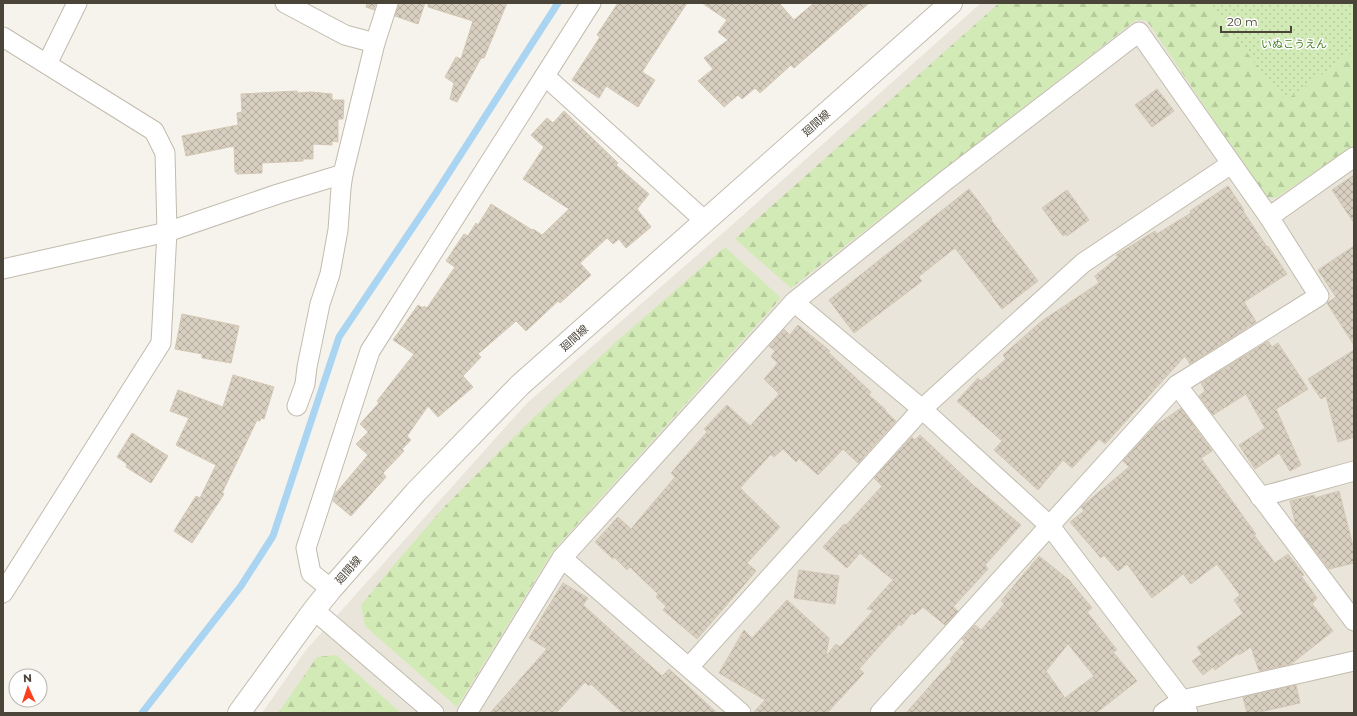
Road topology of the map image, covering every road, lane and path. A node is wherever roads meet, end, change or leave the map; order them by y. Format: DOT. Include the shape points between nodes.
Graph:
graph roads {
  1 [pos="77,3"];
  2 [pos="285,3"];
  3 [pos="388,3"];
  4 [pos="951,3"];
  5 [pos="586,5"];
  6 [pos="3,37"];
  7 [pos="375,42"];
  8 [pos="47,64"];
  9 [pos="545,76"];
  10 [pos="1354,157"];
  11 [pos="1231,164"];
  12 [pos="343,174"];
  13 [pos="1269,217"];
  14 [pos="705,221"];
  15 [pos="167,232"];
  16 [pos="3,270"];
  17 [pos="794,302"];
  18 [pos="1177,385"];
  19 [pos="297,406"];
  20 [pos="922,409"];
  21 [pos="1354,471"];
  22 [pos="1260,497"];
  23 [pos="1050,526"];
  24 [pos="562,558"];
  25 [pos="332,589"];
  26 [pos="3,593"];
  27 [pos="314,610"];
  28 [pos="1354,621"];
  29 [pos="1354,661"];
  30 [pos="689,667"];
  31 [pos="1185,707"];
  32 [pos="240,713"];
  33 [pos="434,713"];
  34 [pos="467,713"];
  35 [pos="741,713"];
  36 [pos="880,713"];
  37 [pos="1163,713"];
  1 -- 8 [label="street"];
  2 -- 7 [label="street" via="345,35"];
  3 -- 7 [label="street"];
  4 -- 14 [label="street, 廻間線"];
  5 -- 9 [label="street"];
  6 -- 8 [label="street"];
  7 -- 12 [label="street"];
  8 -- 15 [label="street" via="154,131 164,153"];
  9 -- 14 [label="street"];
  9 -- 25 [label="street" via="370,352 306,548 311,573"];
  10 -- 13 [label="street"];
  11 -- 13 [label="street"];
  11 -- 17 [label="street" via="1139,32 945,181"];
  11 -- 20 [label="street" via="1083,264"];
  12 -- 15 [label="street"];
  12 -- 19 [label="street" via="338,230 330,274 320,304 305,384"];
  13 -- 18 [label="street" via="1319,296"];
  14 -- 25 [label="street, 廻間線" via="520,385 416,492"];
  15 -- 16 [label="street"];
  15 -- 26 [label="street" via="162,343"];
  17 -- 20 [label="street"];
  17 -- 24 [label="street"];
  18 -- 22 [label="street"];
  18 -- 23 [label="street"];
  20 -- 23 [label="street"];
  20 -- 30 [label="street"];
  21 -- 22 [label="street"];
  22 -- 28 [label="street"];
  23 -- 31 [label="street"];
  23 -- 36 [label="street"];
  24 -- 30 [label="street"];
  24 -- 34 [label="street"];
  25 -- 27 [label="street, 廻間線"];
  27 -- 32 [label="street, 廻間線"];
  27 -- 33 [label="street"];
  29 -- 31 [label="street"];
  30 -- 35 [label="street"];
  31 -- 37 [label="street"];
}
